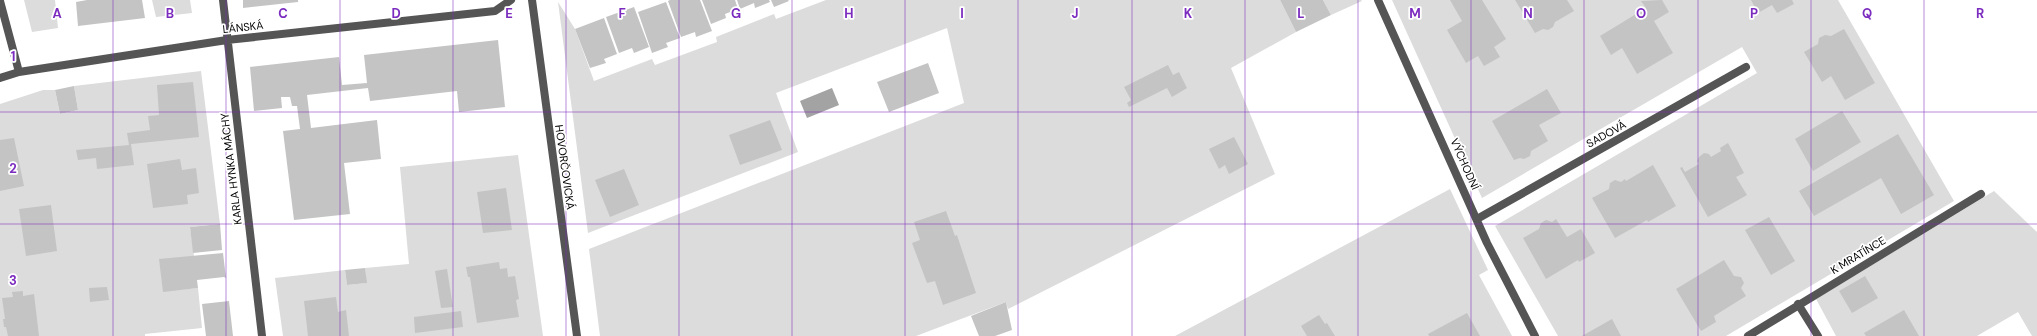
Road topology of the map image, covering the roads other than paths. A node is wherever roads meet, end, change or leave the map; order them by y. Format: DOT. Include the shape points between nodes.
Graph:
graph roads {
  1 [pos="223,0"];
  2 [pos="511,0"];
  3 [pos="532,0"];
  4 [pos="1378,0"];
  5 [pos="0,1"];
  6 [pos="226,40"];
  7 [pos="1746,68"];
  8 [pos="19,72"];
  9 [pos="0,78"];
  10 [pos="1980,194"];
  11 [pos="1477,219"];
  12 [pos="1798,304"];
  13 [pos="262,336"];
  14 [pos="577,336"];
  15 [pos="1534,336"];
  16 [pos="1748,336"];
  17 [pos="1818,336"];
  1 -- 6 [label="street, KARLA HYNKA MÁCHY"];
  2 -- 6 [label="street, LÁNSKÁ" via="495,11"];
  3 -- 14 [label="street, HOVORČOVICKÁ"];
  4 -- 11 [label="street, VÝCHODNÍ"];
  5 -- 8 [label="street"];
  6 -- 8 [label="street, LÁNSKÁ"];
  6 -- 13 [label="street, KARLA HYNKA MÁCHY"];
  7 -- 11 [label="street, SADOVÁ"];
  8 -- 9 [label="street, LÁNSKÁ"];
  10 -- 12 [label="street, K MRATÍNCE"];
  11 -- 15 [label="street, VÝCHODNÍ"];
  12 -- 16 [label="street, K MRATÍNCE"];
  12 -- 17 [label="street"];
}
